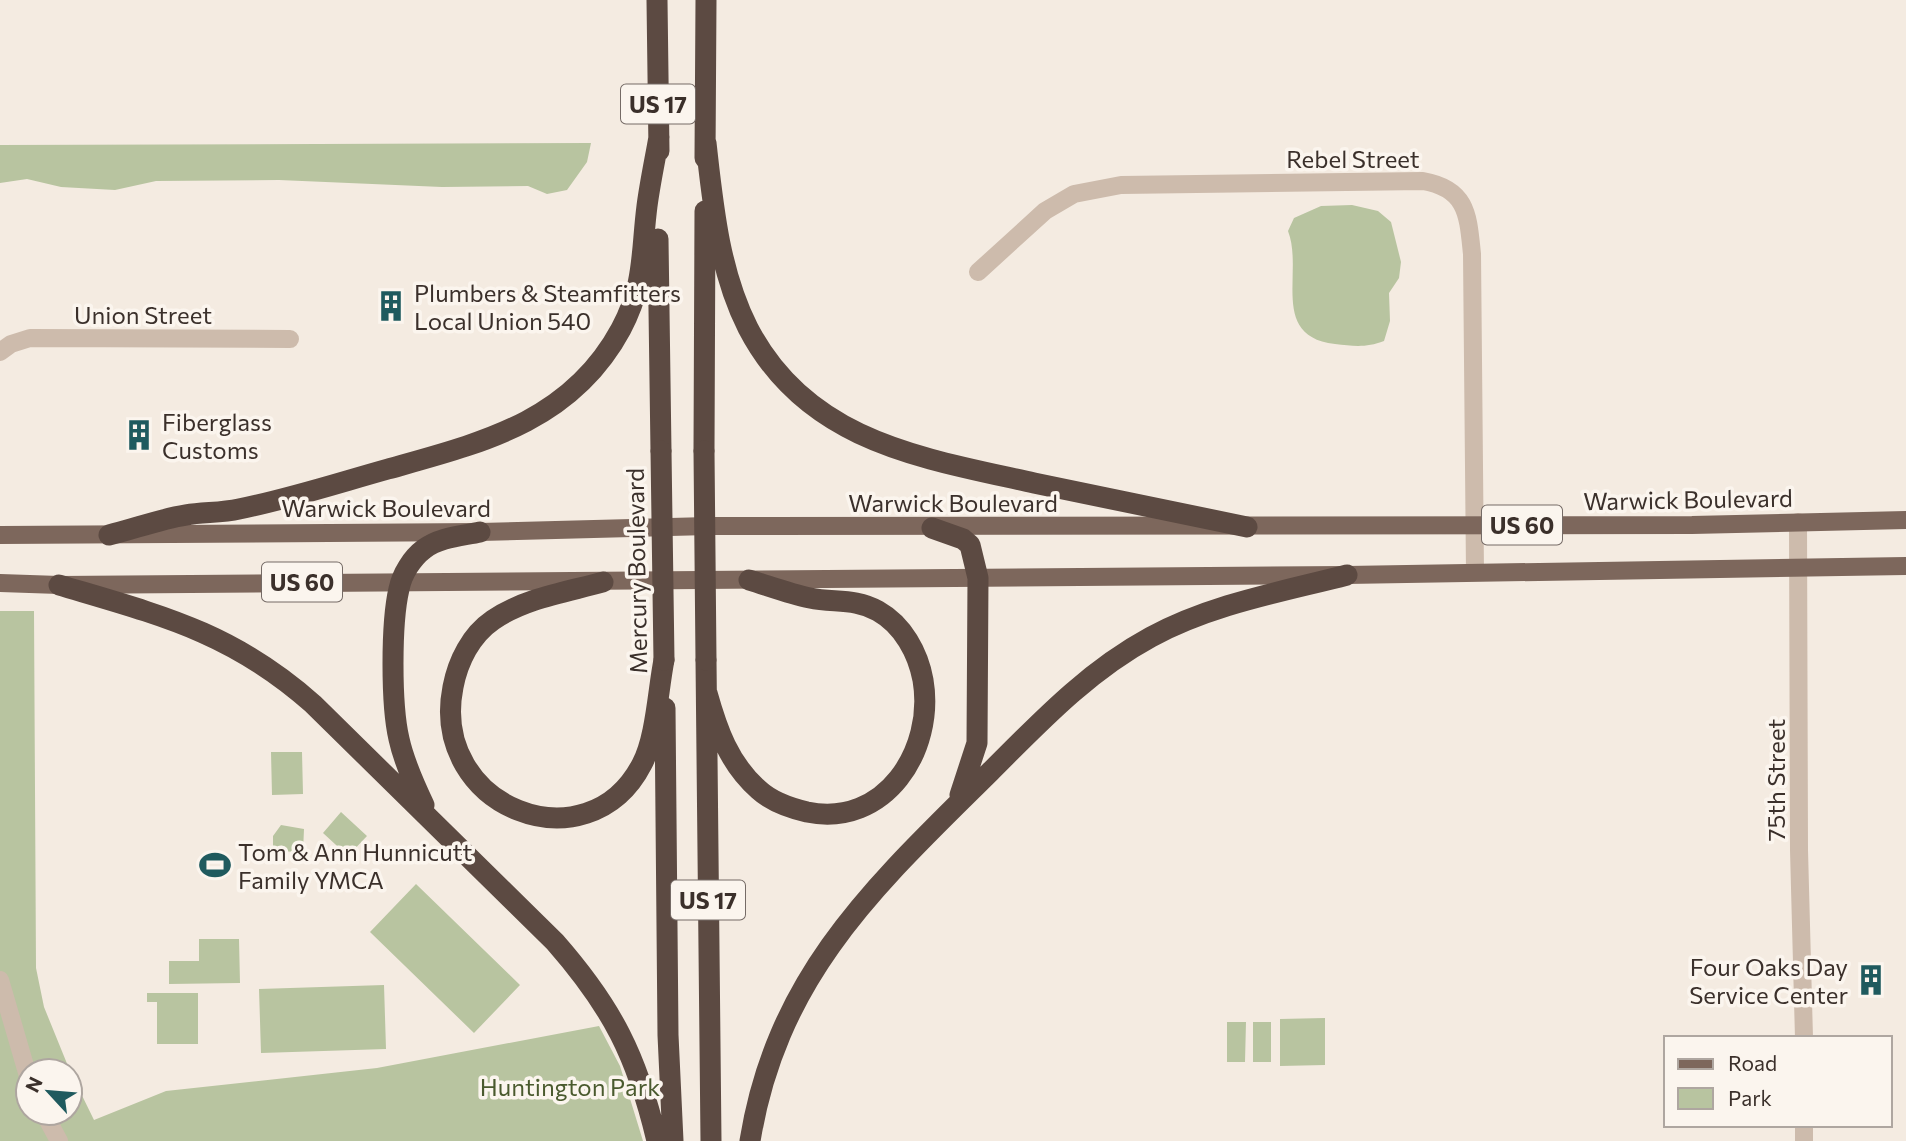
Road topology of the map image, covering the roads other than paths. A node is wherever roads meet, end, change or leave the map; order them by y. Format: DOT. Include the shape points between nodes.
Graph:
graph roads {
  1 [pos="657,0"];
  2 [pos="706,0"];
  3 [pos="709,206"];
  4 [pos="652,208"];
  5 [pos="978,272"];
  6 [pos="290,339"];
  7 [pos="0,352"];
  8 [pos="1906,520"];
  9 [pos="1798,522"];
  10 [pos="1472,525"];
  11 [pos="932,527"];
  12 [pos="1247,527"];
  13 [pos="481,532"];
  14 [pos="0,535"];
  15 [pos="109,535"];
  16 [pos="1906,566"];
  17 [pos="1799,567"];
  18 [pos="1475,572"];
  19 [pos="1347,575"];
  20 [pos="978,578"];
  21 [pos="749,580"];
  22 [pos="401,582"];
  23 [pos="603,582"];
  24 [pos="0,583"];
  25 [pos="60,585"];
  26 [pos="664,660"];
  27 [pos="707,693"];
  28 [pos="955,807"];
  29 [pos="431,819"];
  30 [pos="0,980"];
  31 [pos="1804,1036"];
  32 [pos="22,1057"];
  33 [pos="657,1141"];
  34 [pos="673,1141"];
  35 [pos="711,1141"];
  36 [pos="750,1141"];
  1 -- 4 [label="highway, US 17" via="659,137"];
  2 -- 3 [label="highway, US 17"];
  3 -- 12 [label="highway" via="750,330 792,386 832,420 866,439 920,458"];
  3 -- 27 [label="highway, US 17, bridge" via="704,450"];
  4 -- 15 [label="highway" via="644,263 621,328 592,369 547,410 492,439 457,450 272,502 185,515"];
  4 -- 26 [label="highway, Mercury Boulevard / US 17, bridge"];
  5 -- 10 [label="street, Rebel Street" via="1045,211 1074,194 1121,185 1438,184 1462,202 1472,254"];
  6 -- 7 [label="street, Union Street" via="30,338"];
  8 -- 9 [label="main road, Warwick Boulevard / US 60"];
  9 -- 10 [label="main road, Warwick Boulevard / US 60"];
  9 -- 17 [label="street, 75th Street"];
  10 -- 12 [label="main road, Warwick Boulevard / US 60"];
  10 -- 18 [label="street, Rebel Street"];
  11 -- 12 [label="main road, Warwick Boulevard / US 60"];
  11 -- 13 [label="main road, Warwick Boulevard / US 60"];
  11 -- 20 [label="highway" via="970,545"];
  13 -- 15 [label="main road, Warwick Boulevard / US 60"];
  13 -- 22 [label="highway" via="437,541 407,569"];
  14 -- 15 [label="main road, Warwick Boulevard / US 60"];
  16 -- 17 [label="main road, US 60"];
  17 -- 18 [label="main road, US 60"];
  17 -- 31 [label="street, 75th Street"];
  18 -- 19 [label="main road, US 60"];
  19 -- 20 [label="main road, US 60"];
  19 -- 28 [label="highway" via="1198,615 1123,652 1063,700"];
  20 -- 21 [label="main road, US 60"];
  20 -- 28 [label="highway" via="977,743"];
  21 -- 23 [label="main road, US 60"];
  21 -- 27 [label="highway" via="812,599 853,601 891,621 909,643 921,670 925,694 919,743 900,779 865,806 830,814 798,810 759,790 737,766 715,723"];
  22 -- 23 [label="main road, US 60"];
  22 -- 25 [label="main road, US 60"];
  22 -- 29 [label="highway" via="395,645 398,737"];
  23 -- 26 [label="highway" via="517,606 491,621 469,645 455,676 450,710 456,746 474,780 500,803 533,815 557,817 600,808 624,788 643,763"];
  24 -- 25 [label="main road, US 60"];
  25 -- 29 [label="highway" via="163,614 247,654 313,704"];
  26 -- 34 [label="highway, Mercury Boulevard / US 17"];
  27 -- 35 [label="highway, US 17"];
  28 -- 36 [label="highway" via="856,909 812,972 781,1034"];
  29 -- 33 [label="highway" via="555,942 605,1003 628,1047"];
  30 -- 32 [label="street"];
}
